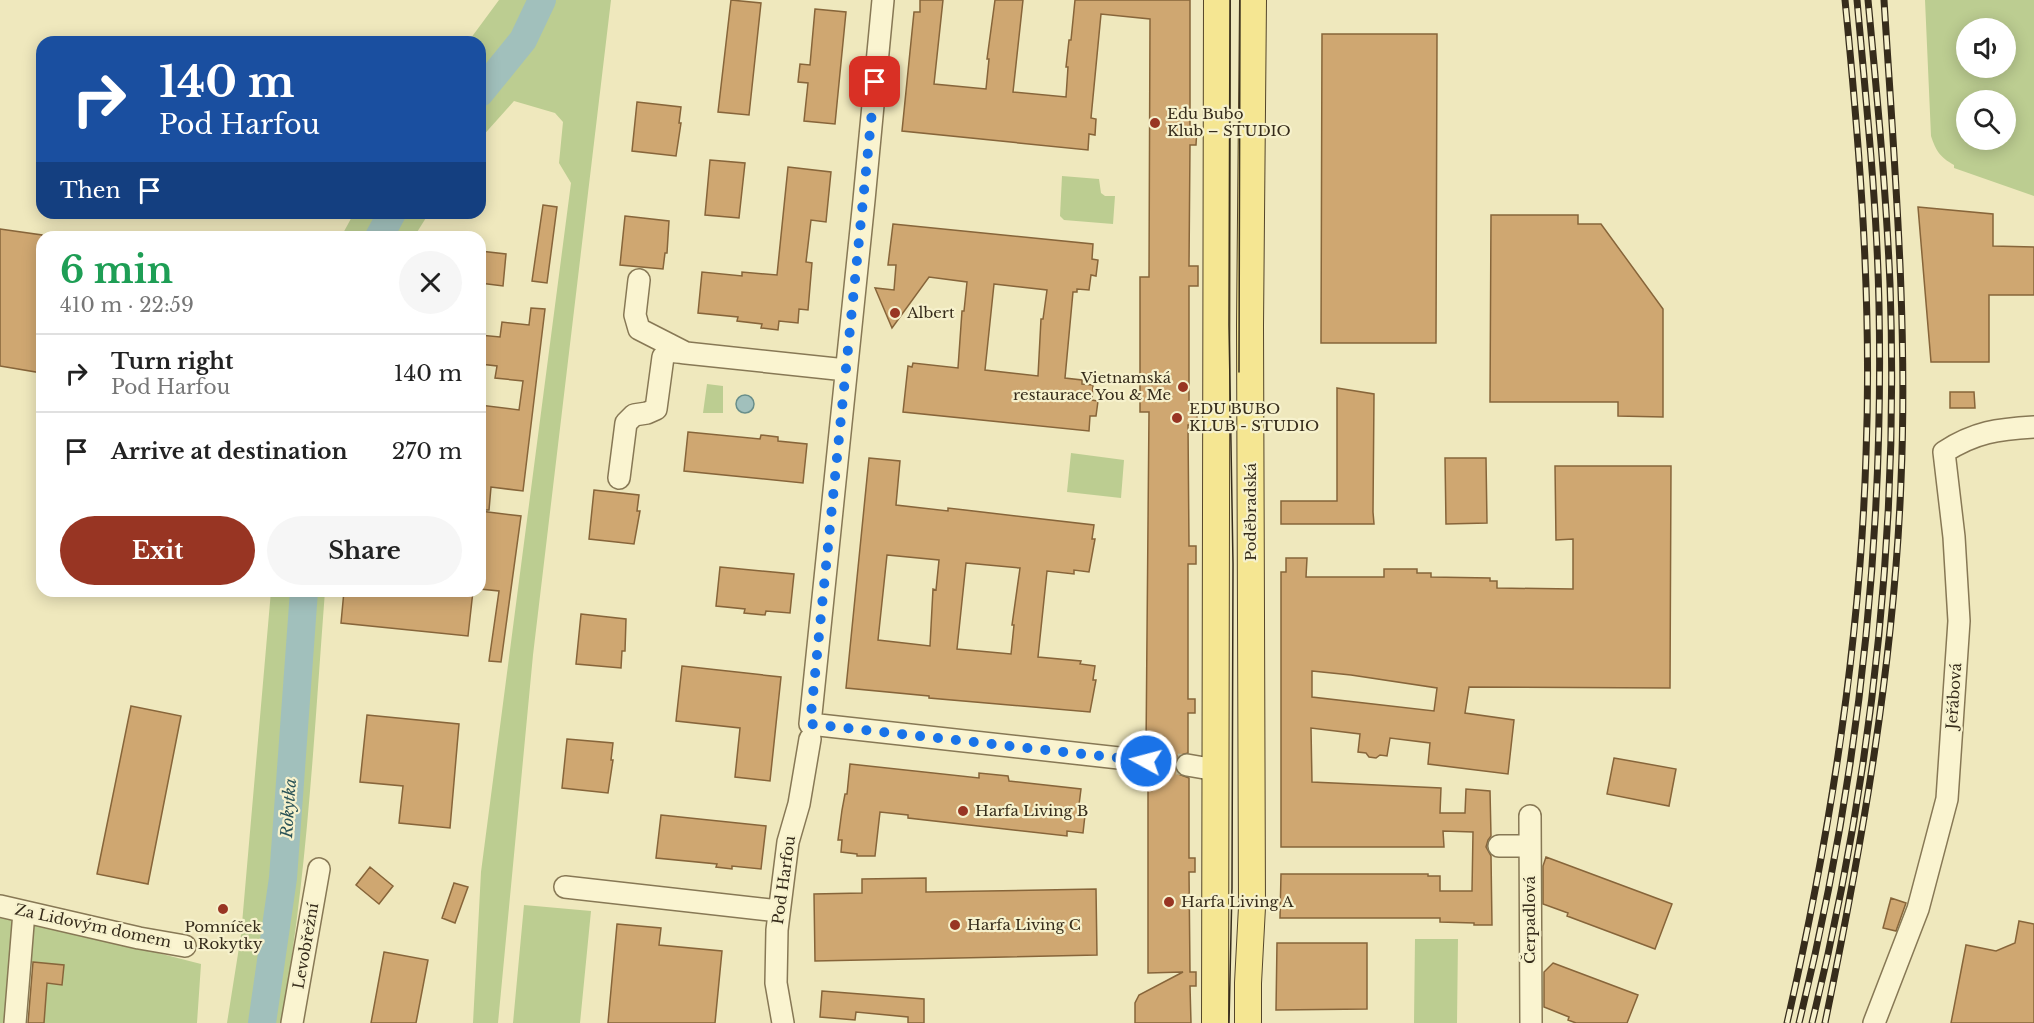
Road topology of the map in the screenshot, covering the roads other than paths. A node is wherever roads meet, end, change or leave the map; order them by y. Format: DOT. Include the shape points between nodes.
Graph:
graph roads {
  1 [pos="883,0"];
  2 [pos="1217,0"];
  3 [pos="1253,0"];
  4 [pos="639,280"];
  5 [pos="686,353"];
  6 [pos="846,370"];
  7 [pos="2034,427"];
  8 [pos="619,478"];
  9 [pos="810,731"];
  10 [pos="1146,761"];
  11 [pos="1187,765"];
  12 [pos="1216,770"];
  13 [pos="1530,816"];
  14 [pos="1498,846"];
  15 [pos="1530,846"];
  16 [pos="319,869"];
  17 [pos="565,887"];
  18 [pos="0,906"];
  19 [pos="779,911"];
  20 [pos="24,912"];
  21 [pos="185,946"];
  22 [pos="15,1023"];
  23 [pos="292,1023"];
  24 [pos="783,1023"];
  25 [pos="1215,1023"];
  26 [pos="1248,1023"];
  27 [pos="1531,1023"];
  28 [pos="1874,1023"];
  1 -- 6 [label="street, Pod Harfou"];
  2 -- 12 [label="main road"];
  3 -- 26 [label="main road, Poděbradská" via="1252,907"];
  4 -- 5 [label="street" via="635,315 639,329"];
  5 -- 6 [label="street"];
  5 -- 8 [label="street" via="670,351 663,357 656,409 634,415 626,423"];
  6 -- 9 [label="street, Pod Harfou"];
  7 -- 28 [label="street, Jeřábová" via="1991,430 1959,442 1944,453 1959,621 1947,799 1918,909"];
  9 -- 10 [label="street"];
  9 -- 19 [label="street, Pod Harfou"];
  11 -- 12 [label="street"];
  12 -- 25 [label="main road"];
  13 -- 15 [label="street, Čerpadlová"];
  14 -- 15 [label="street"];
  15 -- 27 [label="street, Čerpadlová"];
  16 -- 23 [label="street, Levobřežní"];
  17 -- 19 [label="street"];
  18 -- 20 [label="street, Za Lidovým domem"];
  19 -- 24 [label="street, Pod Harfou" via="776,982"];
  20 -- 21 [label="street, Za Lidovým domem"];
  20 -- 22 [label="street"];
}
